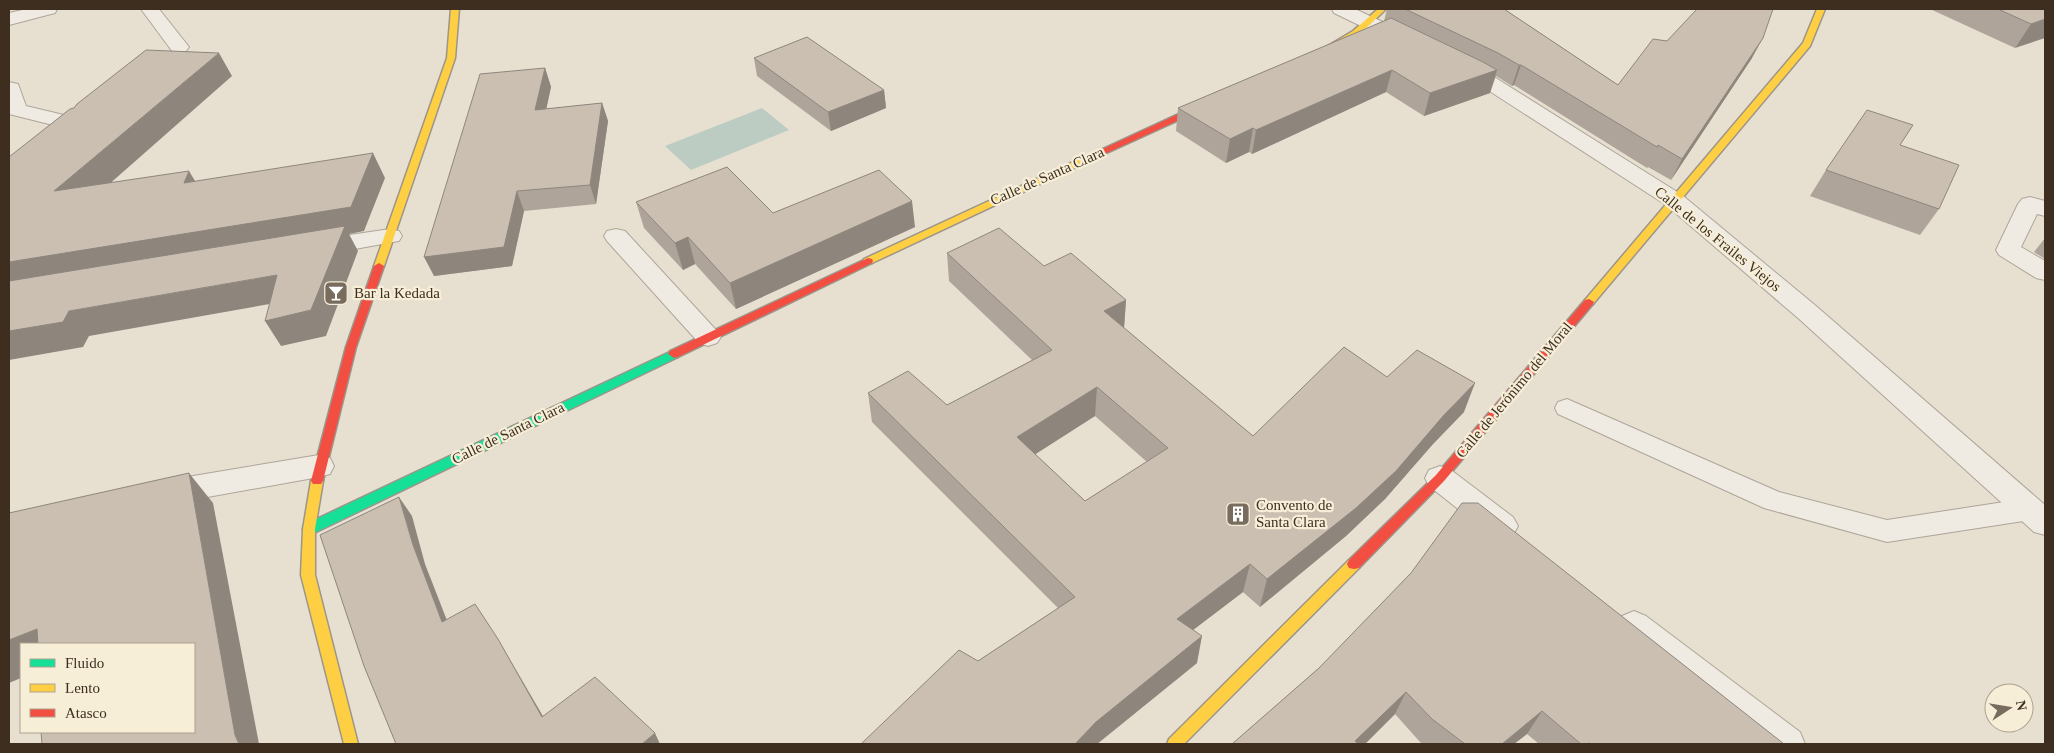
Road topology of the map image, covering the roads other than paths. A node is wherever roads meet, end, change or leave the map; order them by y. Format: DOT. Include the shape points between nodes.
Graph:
graph roads {
  1 [pos="48,9"];
  2 [pos="150,9"];
  3 [pos="455,9"];
  4 [pos="1341,9"];
  5 [pos="1821,9"];
  6 [pos="1376,15"];
  7 [pos="9,19"];
  8 [pos="1414,44"];
  9 [pos="179,47"];
  10 [pos="1311,57"];
  11 [pos="1440,57"];
  12 [pos="10,87"];
  13 [pos="1220,98"];
  14 [pos="80,126"];
  15 [pos="1674,200"];
  16 [pos="2038,207"];
  17 [pos="390,236"];
  18 [pos="616,236"];
  19 [pos="292,252"];
  20 [pos="2045,272"];
  21 [pos="708,337"];
  22 [pos="1568,408"];
  23 [pos="319,466"];
  24 [pos="1440,478"];
  25 [pos="137,497"];
  26 [pos="2038,516"];
  27 [pos="309,529"];
  28 [pos="1527,544"];
  29 [pos="1614,611"];
  30 [pos="351,744"];
  31 [pos="1174,744"];
  32 [pos="1787,744"];
  1 -- 7 [label="street"];
  2 -- 9 [label="street"];
  3 -- 17 [label="street" via="451,58"];
  4 -- 6 [label="street"];
  5 -- 15 [label="street, Calle de Jerónimo del Moral" via="1807,44"];
  6 -- 8 [label="street"];
  6 -- 10 [label="street" via="1347,41"];
  11 -- 15 [label="street, Calle de los Frailes Viejos" via="1484,79"];
  12 -- 14 [label="street" via="16,110"];
  13 -- 21 [label="street, Calle de Santa Clara" via="975,209"];
  15 -- 24 [label="street, Calle de Jerónimo del Moral"];
  15 -- 26 [label="street, Calle de los Frailes Viejos"];
  16 -- 20 [label="street" via="2008,250"];
  17 -- 19 [label="street"];
  17 -- 23 [label="street" via="351,348"];
  18 -- 21 [label="street"];
  21 -- 27 [label="street, Calle de Santa Clara"];
  22 -- 26 [label="lane, Calle de los Frailes Viejos" via="1773,501 1887,531"];
  23 -- 25 [label="street"];
  23 -- 27 [label="street"];
  24 -- 28 [label="street"];
  24 -- 31 [label="street, Calle de Jerónimo del Moral"];
  27 -- 30 [label="street" via="308,575"];
  29 -- 32 [label="street"];
}
